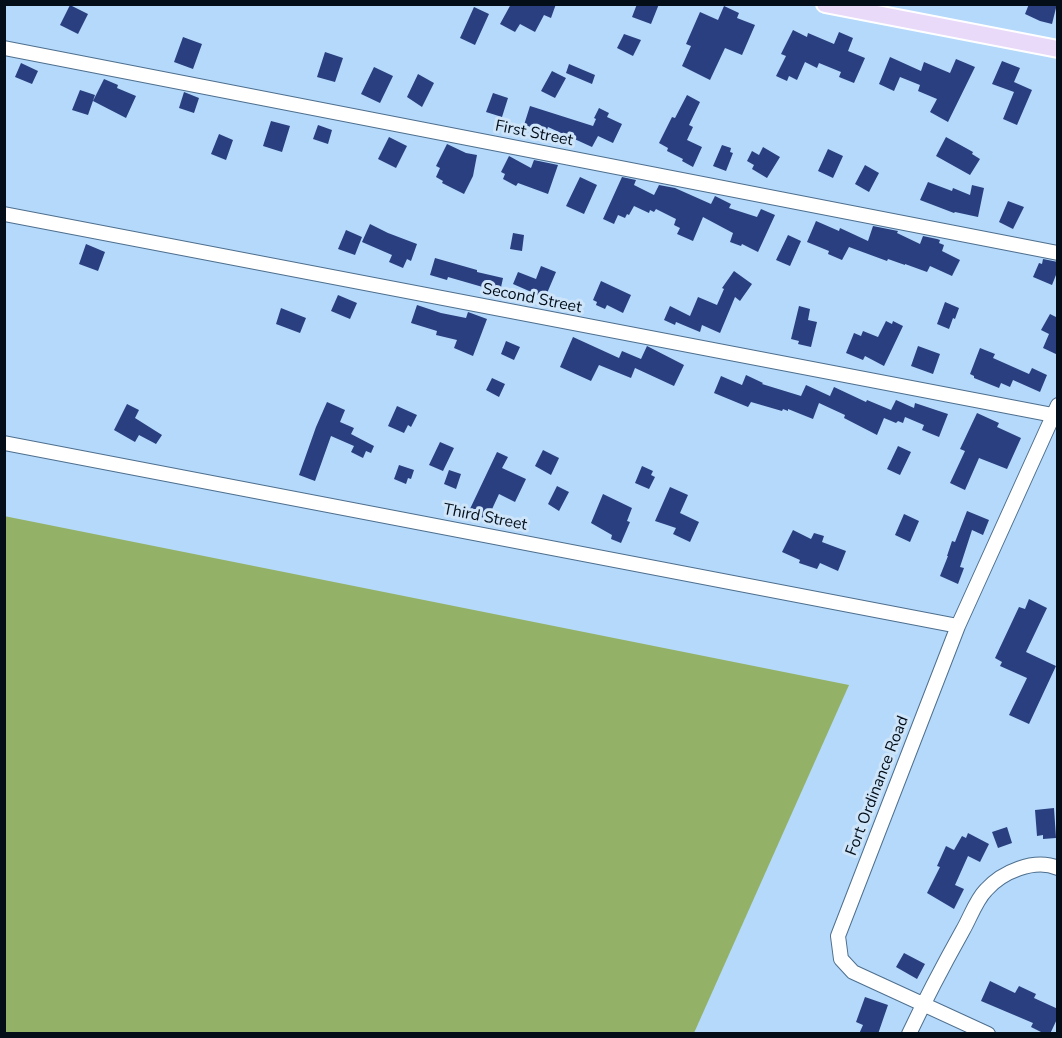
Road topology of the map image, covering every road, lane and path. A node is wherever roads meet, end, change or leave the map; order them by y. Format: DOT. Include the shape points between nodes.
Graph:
graph roads {
  1 [pos="825,4"];
  2 [pos="4,48"];
  3 [pos="1058,49"];
  4 [pos="4,214"];
  5 [pos="1058,253"];
  6 [pos="1055,410"];
  7 [pos="4,443"];
  8 [pos="958,626"];
  9 [pos="1058,868"];
  10 [pos="923,1003"];
  11 [pos="909,1034"];
  12 [pos="988,1034"];
  1 -- 3 [label="main road"];
  2 -- 5 [label="street, First Street"];
  4 -- 6 [label="street, Second Street"];
  6 -- 8 [label="street, Fort Ordinance Road"];
  7 -- 8 [label="street, Third Street"];
  8 -- 10 [label="street, Fort Ordinance Road" via="838,936 841,959 853,972"];
  9 -- 10 [label="street" via="1021,867 1001,876 984,891"];
  10 -- 11 [label="street"];
  10 -- 12 [label="street"];
}
